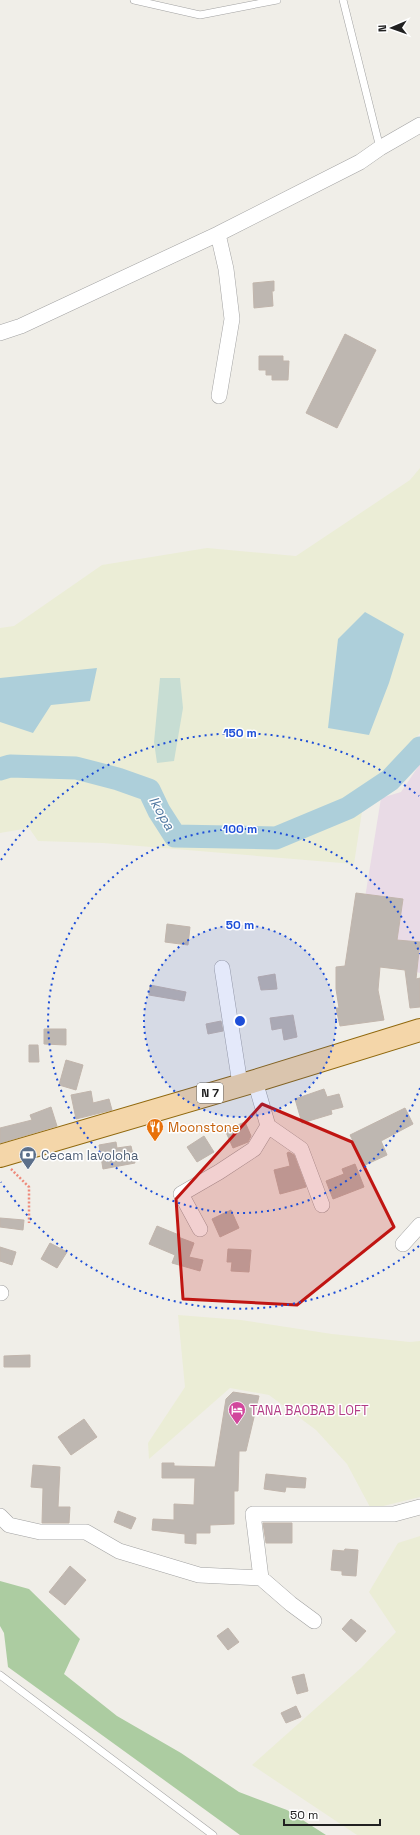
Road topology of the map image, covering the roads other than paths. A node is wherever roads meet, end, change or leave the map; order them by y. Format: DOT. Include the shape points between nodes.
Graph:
graph roads {
  1 [pos="134,0"];
  2 [pos="277,0"];
  3 [pos="343,0"];
  4 [pos="420,126"];
  5 [pos="380,148"];
  6 [pos="218,234"];
  7 [pos="0,333"];
  8 [pos="220,396"];
  9 [pos="222,968"];
  10 [pos="420,1030"];
  11 [pos="248,1082"];
  12 [pos="268,1126"];
  13 [pos="2,1156"];
  14 [pos="322,1205"];
  15 [pos="420,1224"];
  16 [pos="200,1229"];
  17 [pos="403,1244"];
  18 [pos="420,1507"];
  19 [pos="0,1516"];
  20 [pos="260,1578"];
  21 [pos="314,1620"];
  22 [pos="0,1675"];
  23 [pos="213,1835"];
  1 -- 2 [label="lane" via="200,15"];
  3 -- 5 [label="lane"];
  4 -- 5 [label="street"];
  5 -- 6 [label="street" via="360,162"];
  6 -- 7 [label="street" via="21,326"];
  6 -- 8 [label="street" via="226,269 232,318"];
  9 -- 11 [label="street"];
  10 -- 11 [label="main road, N 7"];
  11 -- 12 [label="street"];
  11 -- 13 [label="main road, N 7"];
  12 -- 14 [label="street" via="301,1149"];
  12 -- 16 [label="street" via="254,1149 181,1194"];
  15 -- 17 [label="street"];
  18 -- 20 [label="street" via="387,1514 253,1514"];
  19 -- 20 [label="street" via="9,1525 40,1532 86,1532 119,1551 199,1575"];
  20 -- 21 [label="street"];
  22 -- 23 [label="lane"];
}
